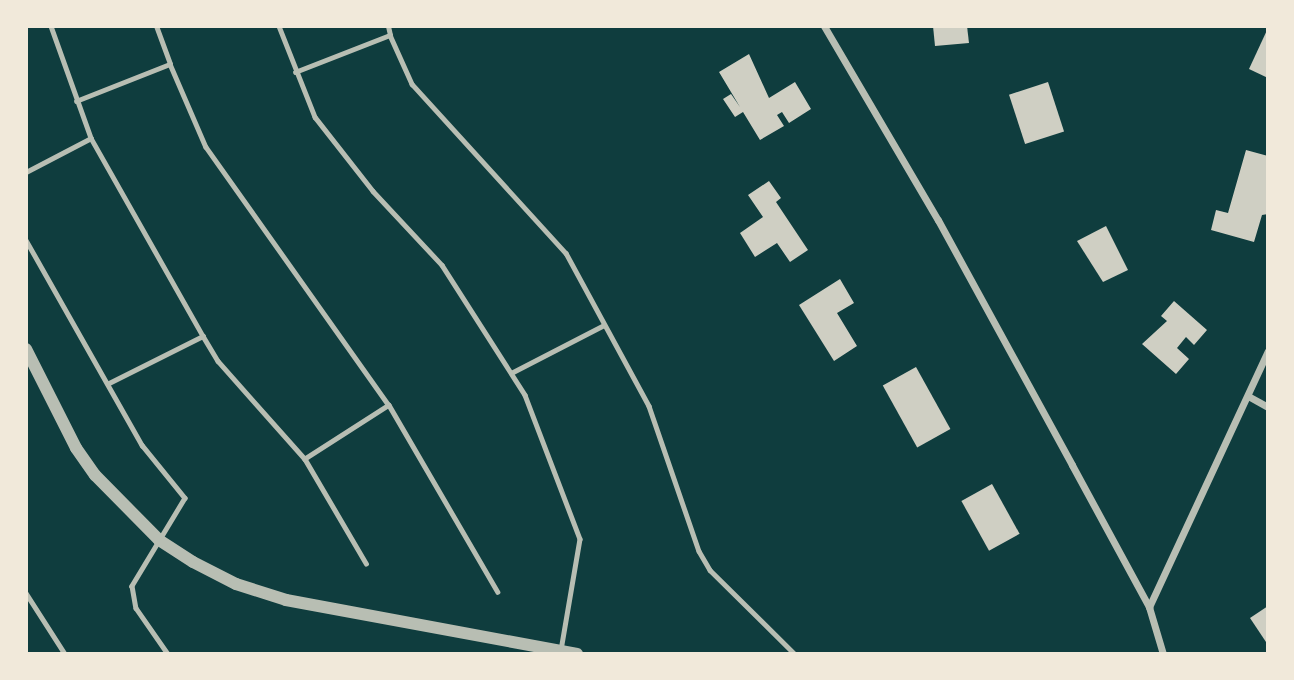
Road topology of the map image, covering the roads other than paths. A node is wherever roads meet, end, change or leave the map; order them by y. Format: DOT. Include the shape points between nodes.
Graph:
graph roads {
  1 [pos="51,26"];
  2 [pos="156,26"];
  3 [pos="279,26"];
  4 [pos="388,26"];
  5 [pos="824,26"];
  6 [pos="390,34"];
  7 [pos="170,64"];
  8 [pos="295,72"];
  9 [pos="76,101"];
  10 [pos="91,138"];
  11 [pos="26,172"];
  12 [pos="26,240"];
  13 [pos="604,325"];
  14 [pos="203,336"];
  15 [pos="26,349"];
  16 [pos="1268,351"];
  17 [pos="513,372"];
  18 [pos="109,383"];
  19 [pos="1248,396"];
  20 [pos="389,405"];
  21 [pos="1268,407"];
  22 [pos="305,459"];
  23 [pos="159,540"];
  24 [pos="366,564"];
  25 [pos="498,592"];
  26 [pos="26,593"];
  27 [pos="1149,607"];
  28 [pos="560,651"];
  29 [pos="65,654"];
  30 [pos="168,654"];
  31 [pos="577,654"];
  32 [pos="795,654"];
  33 [pos="1163,654"];
  1 -- 9 [label="lane"];
  2 -- 7 [label="lane"];
  3 -- 8 [label="lane"];
  4 -- 6 [label="lane"];
  5 -- 27 [label="street" via="939,220"];
  6 -- 8 [label="lane"];
  6 -- 13 [label="lane" via="412,84 559,243"];
  7 -- 9 [label="lane"];
  7 -- 20 [label="lane" via="206,147"];
  8 -- 17 [label="lane" via="315,117 373,191 442,265"];
  9 -- 10 [label="lane"];
  10 -- 11 [label="lane"];
  10 -- 14 [label="lane"];
  12 -- 18 [label="lane"];
  13 -- 17 [label="lane"];
  13 -- 32 [label="lane" via="649,406 710,570"];
  14 -- 18 [label="lane"];
  14 -- 22 [label="lane" via="218,361"];
  15 -- 23 [label="street" via="76,448 122,505"];
  16 -- 19 [label="street"];
  17 -- 28 [label="lane" via="580,539"];
  18 -- 23 [label="lane" via="142,445 186,498"];
  19 -- 21 [label="street"];
  19 -- 27 [label="street"];
  20 -- 22 [label="lane"];
  20 -- 25 [label="lane"];
  22 -- 24 [label="lane"];
  23 -- 28 [label="street" via="236,584 286,600"];
  23 -- 30 [label="lane" via="132,586 132,596"];
  26 -- 29 [label="lane"];
  27 -- 33 [label="street"];
  28 -- 31 [label="street"];
}
